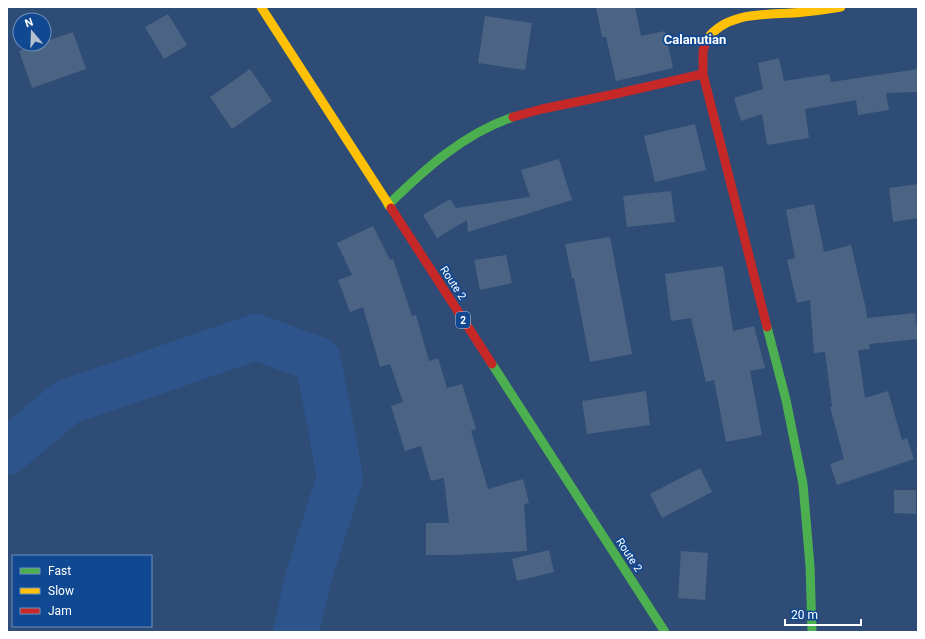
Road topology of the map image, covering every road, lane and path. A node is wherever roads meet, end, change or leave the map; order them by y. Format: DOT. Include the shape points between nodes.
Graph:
graph roads {
  1 [pos="261,7"];
  2 [pos="840,7"];
  3 [pos="703,74"];
  4 [pos="388,205"];
  5 [pos="665,632"];
  6 [pos="812,632"];
  1 -- 4 [label="main road, Route 2 / 2"];
  2 -- 3 [label="main road" via="751,15 733,21 719,28 708,38 703,52"];
  3 -- 4 [label="main road" via="546,108 490,126 439,157"];
  3 -- 6 [label="main road" via="786,400 803,484 810,566"];
  4 -- 5 [label="main road, Route 2 / 2"];
}
